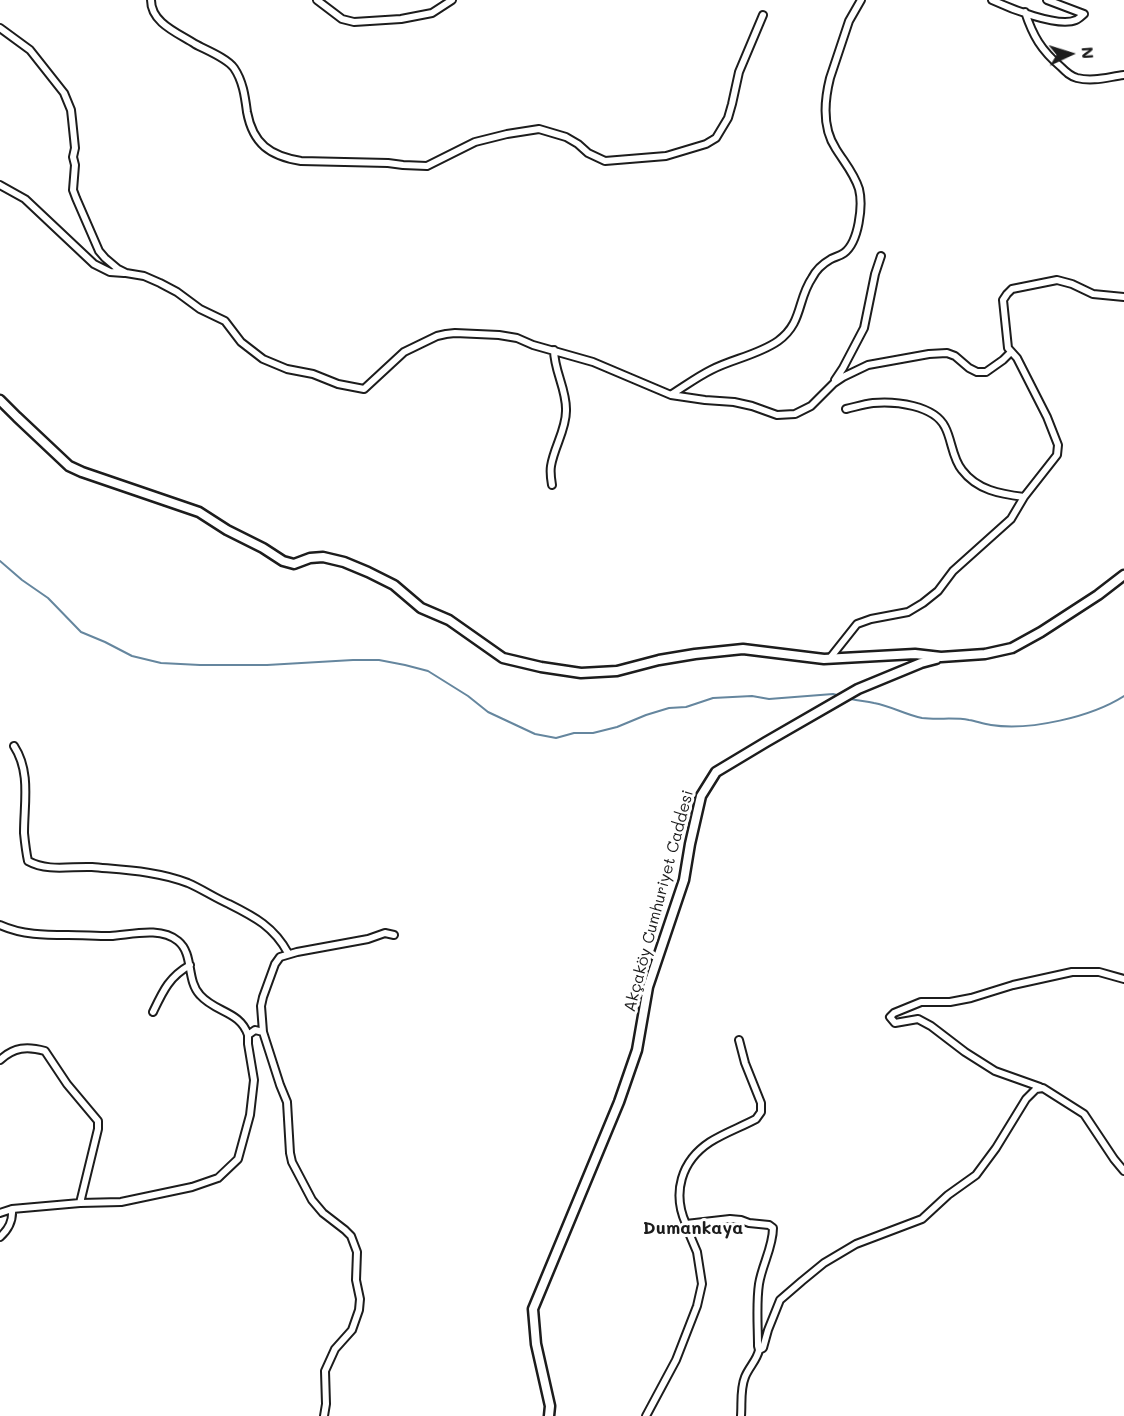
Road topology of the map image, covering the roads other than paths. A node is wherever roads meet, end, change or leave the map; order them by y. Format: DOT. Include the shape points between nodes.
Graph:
graph roads {
  1 [pos="151,0"];
  2 [pos="317,0"];
  3 [pos="452,0"];
  4 [pos="861,0"];
  5 [pos="992,0"];
  6 [pos="1047,0"];
  7 [pos="1025,12"];
  8 [pos="763,15"];
  9 [pos="0,28"];
  10 [pos="1124,75"];
  11 [pos="0,186"];
  12 [pos="881,256"];
  13 [pos="126,273"];
  14 [pos="1124,297"];
  15 [pos="554,350"];
  16 [pos="1011,352"];
  17 [pos="834,383"];
  18 [pos="671,395"];
  19 [pos="0,399"];
  20 [pos="846,409"];
  21 [pos="552,485"];
  22 [pos="1024,497"];
  23 [pos="1124,575"];
  24 [pos="941,657"];
  25 [pos="830,658"];
  26 [pos="14,746"];
  27 [pos="0,926"];
  28 [pos="394,935"];
  29 [pos="288,953"];
  30 [pos="190,965"];
  31 [pos="1124,979"];
  32 [pos="153,1012"];
  33 [pos="264,1032"];
  34 [pos="248,1035"];
  35 [pos="739,1040"];
  36 [pos="0,1060"];
  37 [pos="1043,1088"];
  38 [pos="1124,1171"];
  39 [pos="80,1203"];
  40 [pos="12,1209"];
  41 [pos="0,1213"];
  42 [pos="686,1224"];
  43 [pos="0,1237"];
  44 [pos="759,1350"];
  45 [pos="324,1416"];
  46 [pos="549,1416"];
  47 [pos="646,1416"];
  48 [pos="741,1416"];
  1 -- 8 [label="street" via="159,21 233,67 243,88 254,132 264,148 301,161 422,167 475,142 539,129 566,137 605,161 666,156 706,144 716,138 726,122 739,72"];
  2 -- 3 [label="street" via="342,19 354,22 432,13"];
  4 -- 18 [label="street" via="849,21 830,78 825,115 831,142 859,188 857,234 845,252 816,272 795,322 784,336 761,350 710,370"];
  5 -- 7 [label="street"];
  6 -- 7 [label="street" via="1084,14 1077,20 1059,21"];
  7 -- 10 [label="street" via="1040,46 1074,77 1101,79"];
  9 -- 13 [label="street" via="30,50 64,93 71,110 75,148 73,190 99,251"];
  11 -- 13 [label="street" via="25,199 94,264 110,272"];
  12 -- 17 [label="street" via="864,328"];
  13 -- 15 [label="street" via="160,283 225,321 241,342 271,364 355,388 364,389 404,352 446,334 508,336"];
  14 -- 16 [label="street" via="1093,294 1057,280 1012,290 1003,300"];
  15 -- 18 [label="street"];
  15 -- 21 [label="street" via="566,410 550,467"];
  16 -- 17 [label="street" via="986,372 977,372 947,353 929,354 868,365"];
  16 -- 22 [label="street" via="1058,445 1057,455"];
  17 -- 18 [label="street" via="811,406 786,415 734,402"];
  19 -- 25 [label="main road" via="69,466 199,512 283,561 294,564 323,557 368,572 394,585 421,608 449,620 503,658 580,673 618,671 695,654 743,649"];
  20 -- 22 [label="street" via="890,403 933,413 945,427 956,461 967,476 990,491"];
  22 -- 25 [label="street" via="1011,519 938,591 908,612 857,624"];
  23 -- 24 [label="main road" via="1098,596 1012,648"];
  24 -- 25 [label="main road" via="915,654"];
  24 -- 46 [label="main road, Akçaköy Cumhuriyet Caddesi" via="858,689 775,736 716,772 701,796 684,880 648,987 637,1050 534,1309"];
  26 -- 29 [label="street" via="23,761 28,861 36,866 59,868 134,870 187,883 259,919"];
  27 -- 30 [label="street" via="31,934 162,934 179,941"];
  28 -- 29 [label="street" via="385,933"];
  29 -- 33 [label="street" via="275,964 263,997"];
  30 -- 32 [label="street" via="170,981"];
  30 -- 34 [label="street" via="196,990 216,1008 240,1020"];
  31 -- 37 [label="street" via="1099,972 1072,972 971,998 921,1002 890,1017 895,1023 918,1019 995,1071"];
  33 -- 34 [label="street" via="255,1030"];
  33 -- 45 [label="street" via="287,1102 292,1162 312,1200 351,1236 357,1252 359,1310 352,1330 335,1349 325,1371"];
  34 -- 39 [label="street" via="253,1089 238,1160 218,1178 200,1185 121,1202"];
  35 -- 42 [label="street" via="761,1112 756,1119 708,1143 688,1162 679,1196"];
  36 -- 39 [label="street" via="19,1048 45,1051 74,1094 98,1120"];
  37 -- 38 [label="street" via="1084,1114"];
  37 -- 44 [label="street" via="1026,1099 976,1175 922,1219 856,1244 824,1263 780,1300"];
  39 -- 40 [label="street"];
  40 -- 41 [label="street"];
  40 -- 43 [label="street" via="13,1218"];
  42 -- 44 [label="street" via="730,1219 773,1228 759,1286"];
  42 -- 47 [label="street" via="697,1252 702,1284 676,1360"];
  44 -- 48 [label="street" via="745,1377"];
}
